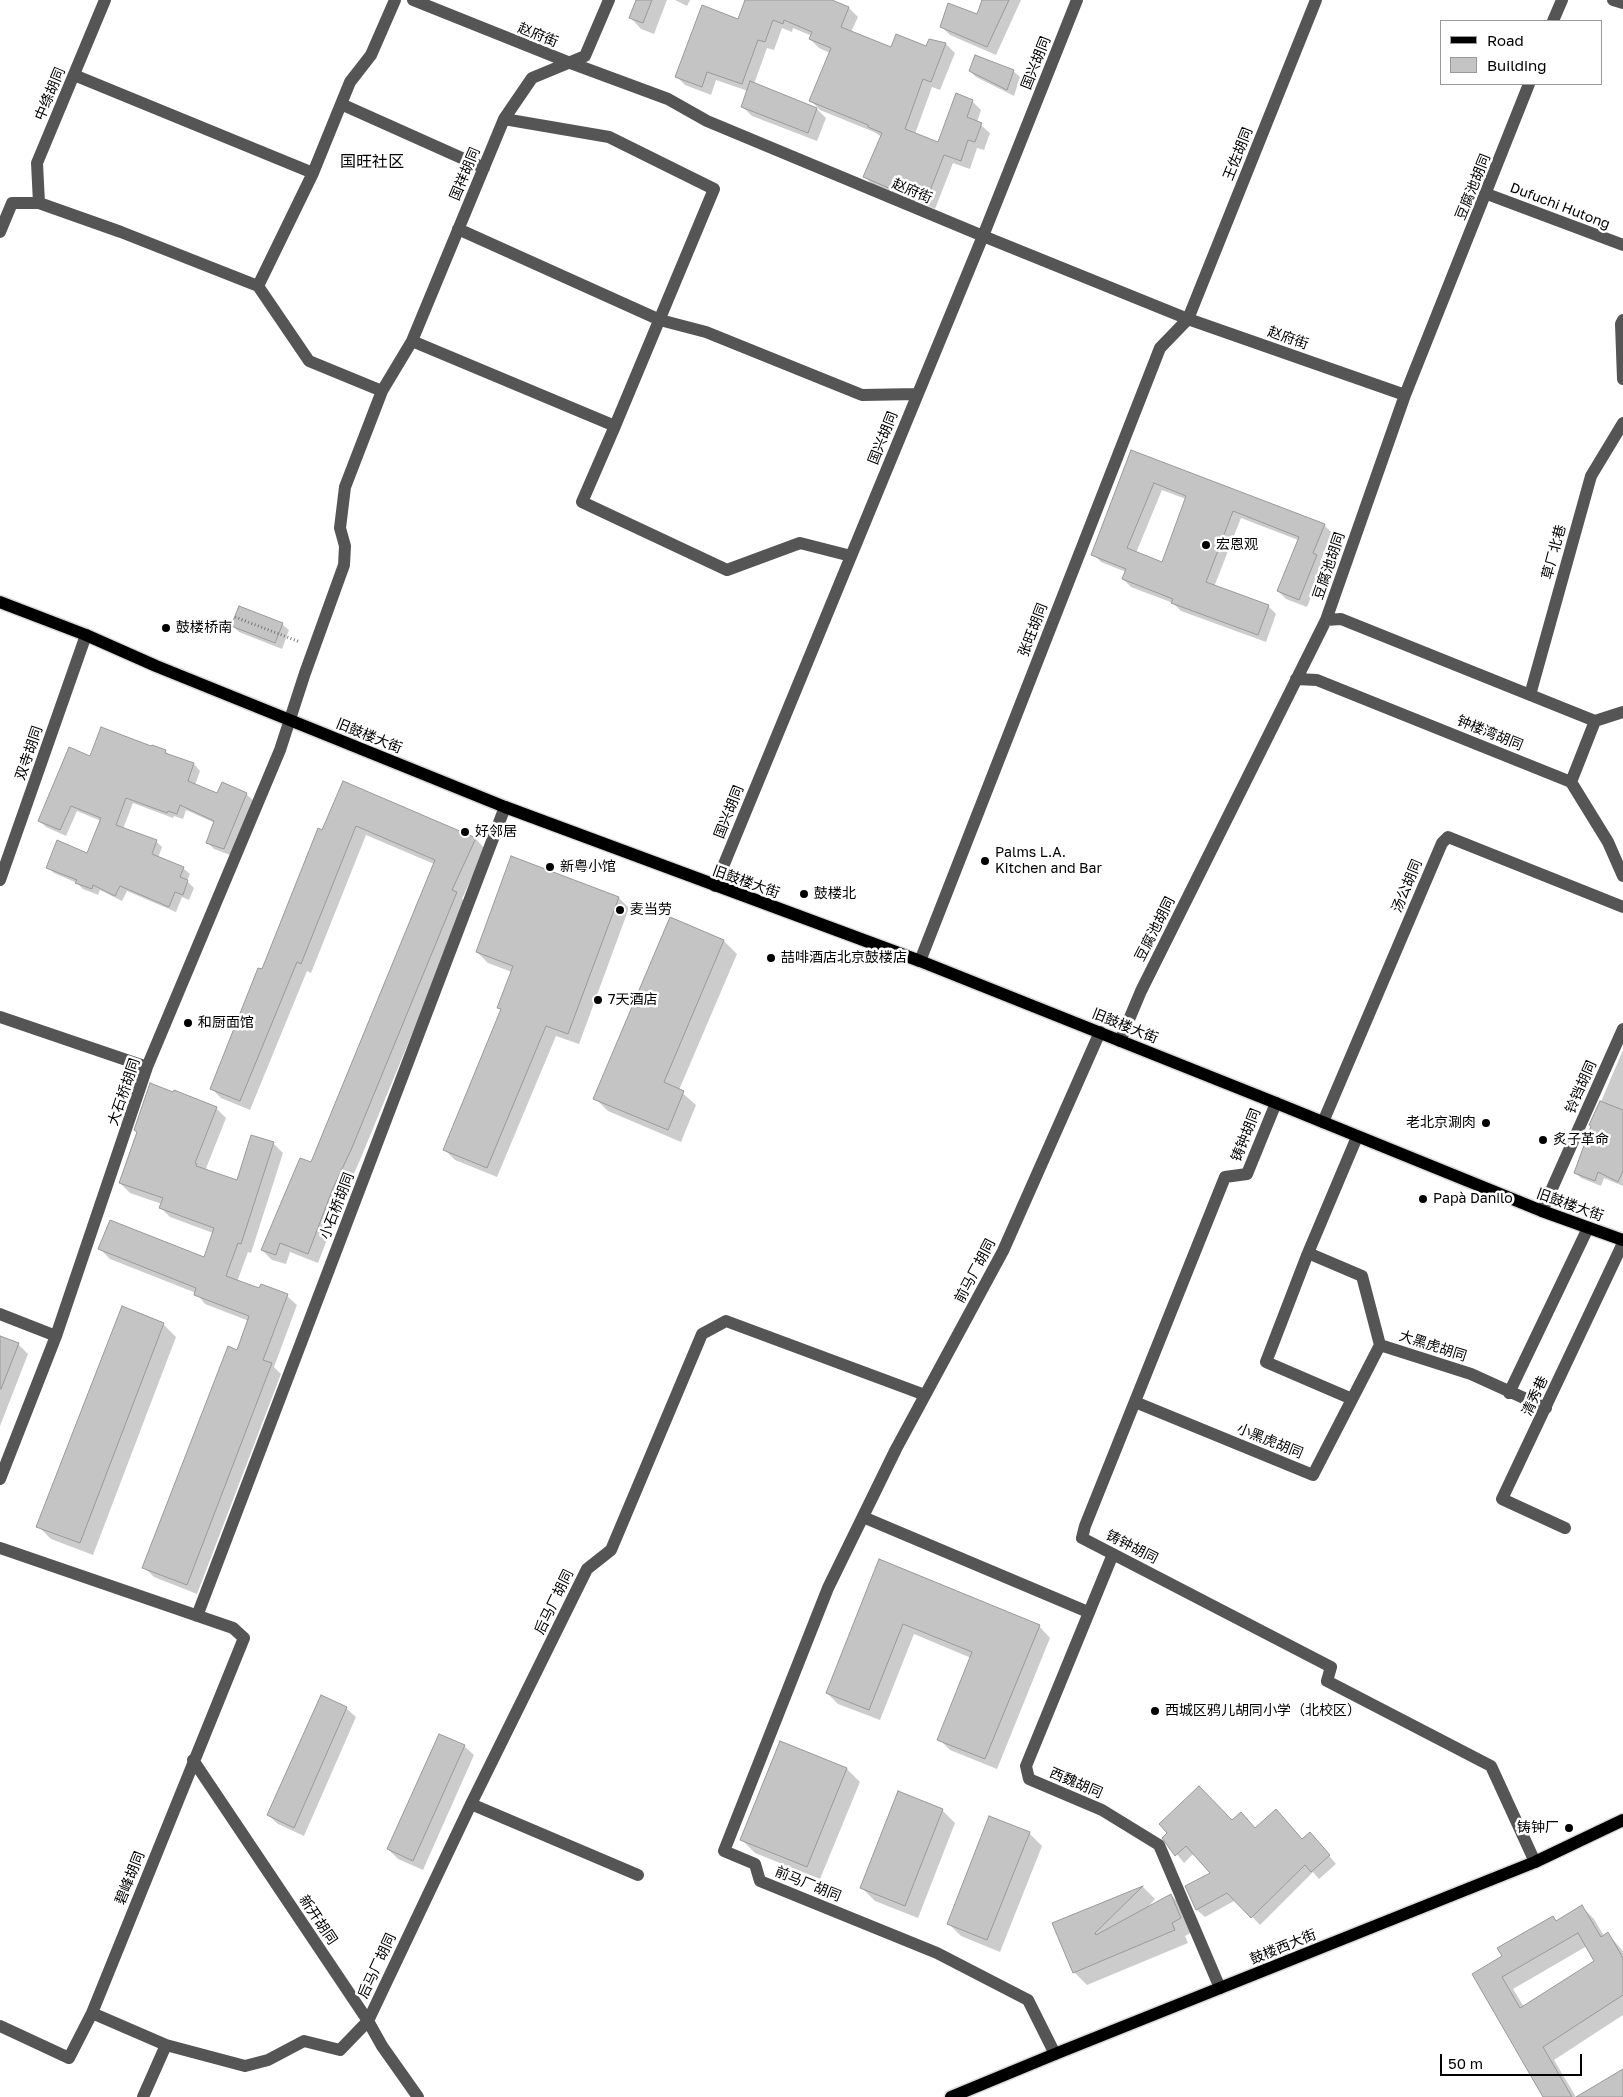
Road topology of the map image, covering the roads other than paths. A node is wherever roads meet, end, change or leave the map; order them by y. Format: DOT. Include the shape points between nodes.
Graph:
graph roads {
  1 [pos="105,0"];
  2 [pos="395,0"];
  3 [pos="413,0"];
  4 [pos="609,0"];
  5 [pos="1077,0"];
  6 [pos="1316,0"];
  7 [pos="1562,0"];
  8 [pos="1613,0"];
  9 [pos="1623,4"];
  10 [pos="1553,20"];
  11 [pos="568,62"];
  12 [pos="74,75"];
  13 [pos="1529,85"];
  14 [pos="341,104"];
  15 [pos="504,119"];
  16 [pos="484,168"];
  17 [pos="312,174"];
  18 [pos="1486,194"];
  19 [pos="39,203"];
  20 [pos="458,228"];
  21 [pos="0,232"];
  22 [pos="982,236"];
  23 [pos="1623,246"];
  24 [pos="258,286"];
  25 [pos="1188,319"];
  26 [pos="660,320"];
  27 [pos="1623,320"];
  28 [pos="412,341"];
  29 [pos="1623,379"];
  30 [pos="382,391"];
  31 [pos="918,394"];
  32 [pos="1405,394"];
  33 [pos="1623,423"];
  34 [pos="615,426"];
  35 [pos="851,556"];
  36 [pos="0,602"];
  37 [pos="1326,620"];
  38 [pos="86,636"];
  39 [pos="314,648"];
  40 [pos="1296,679"];
  41 [pos="1530,695"];
  42 [pos="1623,712"];
  43 [pos="290,720"];
  44 [pos="1595,721"];
  45 [pos="1571,782"];
  46 [pos="505,807"];
  47 [pos="1623,876"];
  48 [pos="0,880"];
  49 [pos="715,886"];
  50 [pos="1623,907"];
  51 [pos="920,961"];
  52 [pos="0,1017"];
  53 [pos="1623,1029"];
  54 [pos="1100,1032"];
  55 [pos="1120,1041"];
  56 [pos="147,1067"];
  57 [pos="1276,1103"];
  58 [pos="1323,1122"];
  59 [pos="1357,1137"];
  60 [pos="1542,1211"];
  61 [pos="1588,1228"];
  62 [pos="1623,1241"];
  63 [pos="1308,1253"];
  64 [pos="0,1314"];
  65 [pos="56,1336"];
  66 [pos="1380,1345"];
  67 [pos="1509,1393"];
  68 [pos="925,1395"];
  69 [pos="1352,1399"];
  70 [pos="1135,1402"];
  71 [pos="1546,1408"];
  72 [pos="0,1479"];
  73 [pos="863,1517"];
  74 [pos="1565,1528"];
  75 [pos="0,1548"];
  76 [pos="1113,1554"];
  77 [pos="1088,1612"];
  78 [pos="197,1616"];
  79 [pos="193,1760"];
  80 [pos="471,1804"];
  81 [pos="1623,1820"];
  82 [pos="1535,1862"];
  83 [pos="638,1876"];
  84 [pos="1220,1988"];
  85 [pos="92,2012"];
  86 [pos="368,2021"];
  87 [pos="0,2026"];
  88 [pos="166,2045"];
  89 [pos="1055,2054"];
  90 [pos="143,2097"];
  91 [pos="418,2097"];
  92 [pos="951,2097"];
  1 -- 12 [label="street, 中绦胡同"];
  2 -- 14 [label="street" via="371,55 350,82"];
  3 -- 11 [label="street, 赵府街"];
  4 -- 11 [label="street, 国祥胡同" via="585,56"];
  5 -- 22 [label="street, 国兴胡同"];
  6 -- 25 [label="street, 王佐胡同"];
  7 -- 10 [label="street"];
  8 -- 9 [label="street"];
  11 -- 15 [label="street, 国祥胡同" via="532,78"];
  11 -- 22 [label="street, 赵府街" via="668,99 707,121"];
  12 -- 17 [label="street"];
  12 -- 19 [label="street, 中绦胡同" via="37,163"];
  13 -- 18 [label="street, 豆腐池胡同"];
  14 -- 16 [label="street"];
  14 -- 17 [label="street"];
  15 -- 16 [label="street, 国祥胡同"];
  15 -- 26 [label="street" via="609,137 714,189"];
  16 -- 20 [label="street, 国祥胡同"];
  17 -- 24 [label="street"];
  18 -- 23 [label="street, Dufuchi Hutong"];
  18 -- 32 [label="street, 豆腐池胡同"];
  19 -- 21 [label="street" via="12,203"];
  19 -- 24 [label="street"];
  20 -- 26 [label="street"];
  20 -- 28 [label="street, 国祥胡同"];
  22 -- 25 [label="street, 赵府街"];
  22 -- 31 [label="street, 国兴胡同"];
  24 -- 30 [label="street" via="309,361"];
  25 -- 32 [label="street, 赵府街"];
  25 -- 51 [label="street, 张旺胡同" via="1160,348"];
  26 -- 31 [label="street" via="706,332 862,395"];
  26 -- 34 [label="street"];
  27 -- 29 [label="street"];
  28 -- 30 [label="street, 国祥胡同"];
  28 -- 34 [label="street"];
  30 -- 39 [label="street, 国祥胡同" via="345,486 340,528 345,546 344,565"];
  31 -- 35 [label="street, 国兴胡同"];
  32 -- 37 [label="street, 豆腐池胡同"];
  33 -- 41 [label="street, 草厂北巷" via="1591,476"];
  34 -- 35 [label="street" via="582,502 726,570 800,543"];
  35 -- 49 [label="street, 国兴胡同"];
  36 -- 38 [label="main road, 旧鼓楼大街"];
  37 -- 40 [label="street, 豆腐池胡同"];
  37 -- 41 [label="street" via="1342,619"];
  38 -- 43 [label="main road, 旧鼓楼大街"];
  38 -- 48 [label="street, 双寺胡同"];
  39 -- 43 [label="street, 大石桥胡同"];
  40 -- 45 [label="street, 钟楼湾胡同" via="1317,680"];
  40 -- 55 [label="street, 豆腐池胡同" via="1140,990"];
  41 -- 44 [label="street"];
  42 -- 44 [label="street"];
  43 -- 46 [label="main road, 旧鼓楼大街"];
  43 -- 56 [label="street, 大石桥胡同"];
  44 -- 45 [label="street"];
  45 -- 47 [label="street" via="1608,842"];
  46 -- 49 [label="main road, 旧鼓楼大街"];
  46 -- 78 [label="street, 小石桥胡同"];
  49 -- 51 [label="main road, 旧鼓楼大街"];
  50 -- 58 [label="street, 汤公胡同" via="1448,837 1442,842"];
  51 -- 54 [label="main road, 旧鼓楼大街"];
  52 -- 56 [label="street"];
  53 -- 60 [label="street, 铃铛胡同"];
  54 -- 55 [label="main road, 旧鼓楼大街"];
  54 -- 68 [label="street, 前马厂胡同" via="1003,1251"];
  55 -- 57 [label="main road, 旧鼓楼大街"];
  56 -- 65 [label="street, 大石桥胡同"];
  57 -- 58 [label="main road, 旧鼓楼大街"];
  57 -- 70 [label="street, 铸钟胡同" via="1247,1174 1225,1177"];
  58 -- 59 [label="main road, 旧鼓楼大街"];
  59 -- 60 [label="main road, 旧鼓楼大街"];
  59 -- 63 [label="street"];
  60 -- 61 [label="main road, 旧鼓楼大街"];
  61 -- 62 [label="main road, 旧鼓楼大街"];
  61 -- 67 [label="street"];
  62 -- 71 [label="street, 清秀巷"];
  63 -- 66 [label="street, 大黑虎胡同" via="1362,1276"];
  63 -- 69 [label="street" via="1266,1362"];
  64 -- 65 [label="street"];
  65 -- 72 [label="street, 大石桥胡同"];
  66 -- 67 [label="street, 大黑虎胡同" via="1472,1374"];
  66 -- 69 [label="street, 小黑虎胡同"];
  67 -- 71 [label="street, 大黑虎胡同"];
  68 -- 73 [label="street, 前马厂胡同"];
  68 -- 80 [label="street, 后马厂胡同" via="726,1321 702,1334 611,1550 587,1569"];
  69 -- 70 [label="street, 小黑虎胡同" via="1314,1475"];
  70 -- 76 [label="street, 铸钟胡同" via="1082,1538"];
  71 -- 74 [label="street, 清秀巷" via="1502,1499"];
  73 -- 77 [label="street"];
  73 -- 89 [label="street, 前马厂胡同" via="828,1588 724,1851 755,1864 760,1881 937,1953 1028,2000"];
  75 -- 78 [label="street"];
  76 -- 77 [label="street, 西魏胡同"];
  76 -- 82 [label="street, 铸钟胡同" via="1331,1667 1327,1681 1491,1766"];
  77 -- 84 [label="street, 西魏胡同" via="1026,1766 1029,1779 1102,1810 1159,1845"];
  78 -- 79 [label="street, 碧峰胡同" via="232,1628 244,1638"];
  79 -- 85 [label="street, 碧峰胡同"];
  79 -- 86 [label="street, 新开胡同"];
  80 -- 83 [label="street"];
  80 -- 86 [label="street, 后马厂胡同"];
  81 -- 82 [label="main road, 鼓楼西大街"];
  82 -- 84 [label="main road, 鼓楼西大街"];
  84 -- 89 [label="main road, 鼓楼西大街"];
  85 -- 87 [label="street, 碧峰胡同" via="69,2058"];
  85 -- 88 [label="street"];
  86 -- 88 [label="street, 后马厂胡同" via="340,2050 304,2041 268,2060 245,2066"];
  86 -- 91 [label="street, 新开胡同"];
  88 -- 90 [label="street"];
  89 -- 92 [label="main road, 鼓楼西大街"];
}
